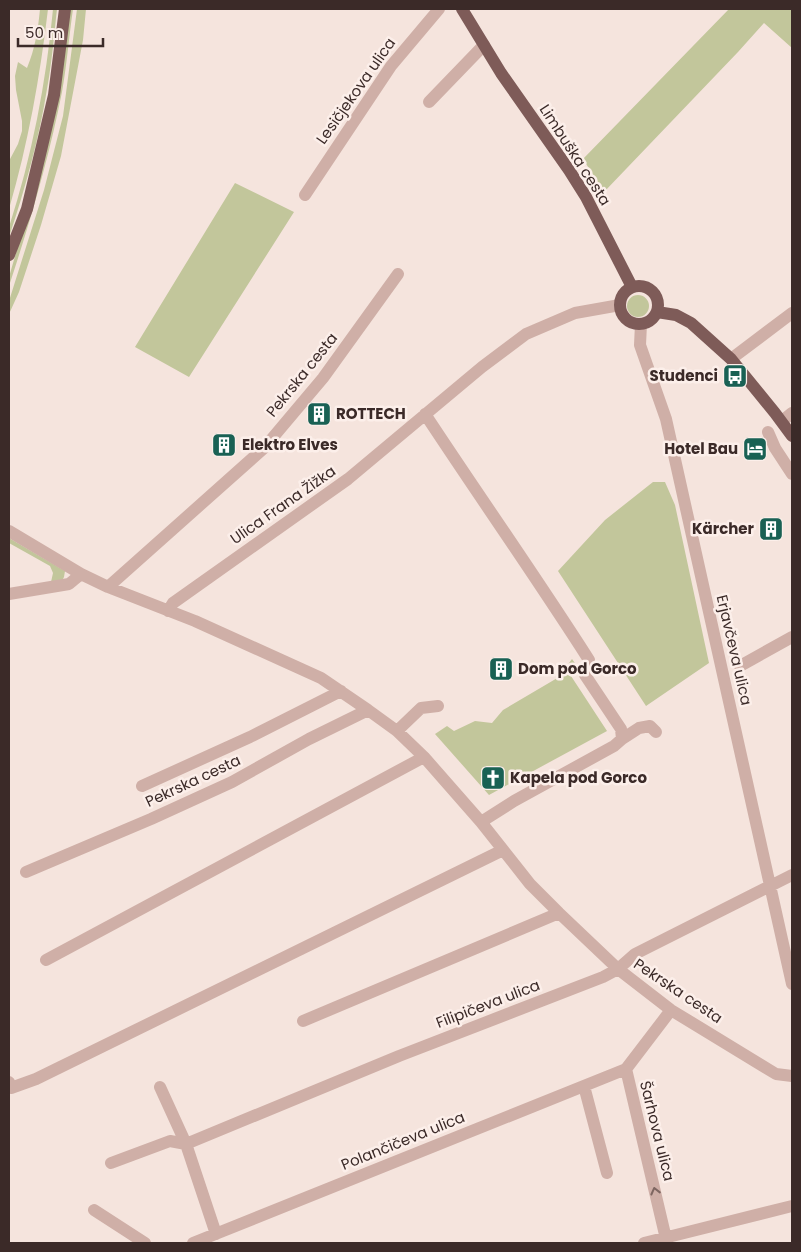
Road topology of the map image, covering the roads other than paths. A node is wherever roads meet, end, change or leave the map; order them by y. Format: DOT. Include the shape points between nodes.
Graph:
graph roads {
  1 [pos="65,9"];
  2 [pos="439,9"];
  3 [pos="462,9"];
  4 [pos="484,45"];
  5 [pos="429,102"];
  6 [pos="305,195"];
  7 [pos="9,255"];
  8 [pos="398,274"];
  9 [pos="632,287"];
  10 [pos="620,304"];
  11 [pos="658,312"];
  12 [pos="792,313"];
  13 [pos="641,324"];
  14 [pos="731,359"];
  15 [pos="792,413"];
  16 [pos="425,414"];
  17 [pos="782,421"];
  18 [pos="768,432"];
  19 [pos="792,436"];
  20 [pos="792,474"];
  21 [pos="9,531"];
  22 [pos="81,574"];
  23 [pos="108,587"];
  24 [pos="9,594"];
  25 [pos="168,611"];
  26 [pos="792,637"];
  27 [pos="740,666"];
  28 [pos="341,691"];
  29 [pos="438,706"];
  30 [pos="368,710"];
  31 [pos="397,730"];
  32 [pos="656,732"];
  33 [pos="622,739"];
  34 [pos="424,757"];
  35 [pos="142,786"];
  36 [pos="482,822"];
  37 [pos="503,850"];
  38 [pos="26,872"];
  39 [pos="792,875"];
  40 [pos="770,887"];
  41 [pos="559,914"];
  42 [pos="46,960"];
  43 [pos="618,969"];
  44 [pos="792,984"];
  45 [pos="671,1010"];
  46 [pos="303,1021"];
  47 [pos="626,1070"];
  48 [pos="792,1076"];
  49 [pos="9,1082"];
  50 [pos="584,1086"];
  51 [pos="160,1087"];
  52 [pos="186,1144"];
  53 [pos="112,1163"];
  54 [pos="607,1173"];
  55 [pos="792,1206"];
  56 [pos="94,1210"];
  57 [pos="216,1234"];
  58 [pos="667,1241"];
  59 [pos="145,1243"];
  60 [pos="193,1243"];
  61 [pos="644,1243"];
  1 -- 7 [label="main road" via="54,95 27,209"];
  2 -- 6 [label="street, Lesičjekova ulica" via="391,66"];
  3 -- 4 [label="main road, Limbuška cesta"];
  4 -- 5 [label="street"];
  4 -- 9 [label="main road, Limbuška cesta" via="586,197"];
  8 -- 23 [label="street, Pekrska cesta" via="323,378 264,448"];
  9 -- 10 [label="main road" via="626,290"];
  9 -- 11 [label="main road" via="639,285 651,289 658,300"];
  10 -- 13 [label="main road" via="626,319"];
  10 -- 16 [label="street, Ulica Frana Žižka" via="575,314 526,334"];
  11 -- 13 [label="main road" via="654,318"];
  11 -- 14 [label="main road" via="676,315 691,324"];
  12 -- 14 [label="street"];
  13 -- 40 [label="street, Erjavčeva ulica" via="640,345 666,419"];
  14 -- 17 [label="main road"];
  15 -- 17 [label="street"];
  16 -- 25 [label="street, Ulica Frana Žižka" via="348,479 174,603"];
  16 -- 33 [label="street" via="589,660 585,675 621,729"];
  17 -- 19 [label="main road"];
  18 -- 20 [label="street"];
  21 -- 22 [label="street, Pekrska cesta"];
  22 -- 23 [label="street, Pekrska cesta"];
  22 -- 24 [label="street" via="69,584"];
  23 -- 25 [label="street, Pekrska cesta"];
  25 -- 28 [label="street, Pekrska cesta" via="321,678"];
  26 -- 27 [label="street"];
  28 -- 30 [label="street, Pekrska cesta"];
  28 -- 35 [label="street"];
  29 -- 31 [label="street" via="421,708"];
  30 -- 31 [label="street, Pekrska cesta"];
  30 -- 38 [label="street, Pekrska cesta" via="232,782"];
  31 -- 34 [label="street, Pekrska cesta"];
  32 -- 33 [label="street" via="650,726 640,728"];
  33 -- 36 [label="street"];
  34 -- 36 [label="street, Pekrska cesta"];
  34 -- 42 [label="street"];
  36 -- 37 [label="street, Pekrska cesta"];
  37 -- 41 [label="street, Pekrska cesta"];
  37 -- 49 [label="street" via="36,1079 11,1088"];
  39 -- 40 [label="street, Filipičeva ulica"];
  40 -- 43 [label="street, Filipičeva ulica" via="636,954"];
  40 -- 44 [label="street, Erjavčeva ulica"];
  41 -- 43 [label="street, Pekrska cesta"];
  41 -- 46 [label="street"];
  43 -- 45 [label="street, Pekrska cesta"];
  43 -- 52 [label="street, Filipičeva ulica"];
  45 -- 47 [label="street, Šarhova ulica"];
  45 -- 48 [label="street, Pekrska cesta" via="776,1074"];
  47 -- 50 [label="street, Polančičeva ulica"];
  58 -- 47 [label="street, Šarhova ulica, one-way"];
  50 -- 54 [label="street"];
  50 -- 57 [label="street, Polančičeva ulica"];
  51 -- 52 [label="street"];
  52 -- 53 [label="street, Filipičeva ulica" via="170,1141"];
  52 -- 57 [label="street"];
  55 -- 58 [label="street"];
  56 -- 59 [label="street"];
  57 -- 60 [label="street, Polančičeva ulica"];
  58 -- 61 [label="street"];
}
